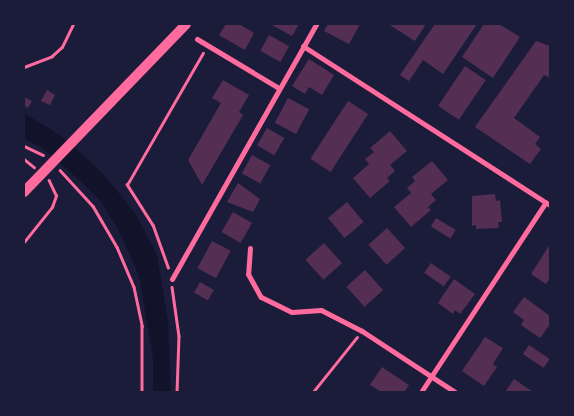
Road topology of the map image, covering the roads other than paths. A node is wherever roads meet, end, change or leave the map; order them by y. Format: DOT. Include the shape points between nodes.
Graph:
graph roads {
  1 [pos="186,24"];
  2 [pos="316,24"];
  3 [pos="197,39"];
  4 [pos="303,46"];
  5 [pos="279,88"];
  6 [pos="24,192"];
  7 [pos="548,203"];
  8 [pos="250,248"];
  9 [pos="172,279"];
  10 [pos="431,376"];
  11 [pos="420,392"];
  12 [pos="454,392"];
  1 -- 6 [label="main road" via="42,177"];
  2 -- 4 [label="street"];
  3 -- 5 [label="street"];
  4 -- 5 [label="street"];
  4 -- 7 [label="street"];
  5 -- 9 [label="street"];
  7 -- 10 [label="street"];
  8 -- 10 [label="street" via="248,274 261,297 292,312 321,310 362,331"];
  10 -- 11 [label="street"];
  10 -- 12 [label="street"];
}
